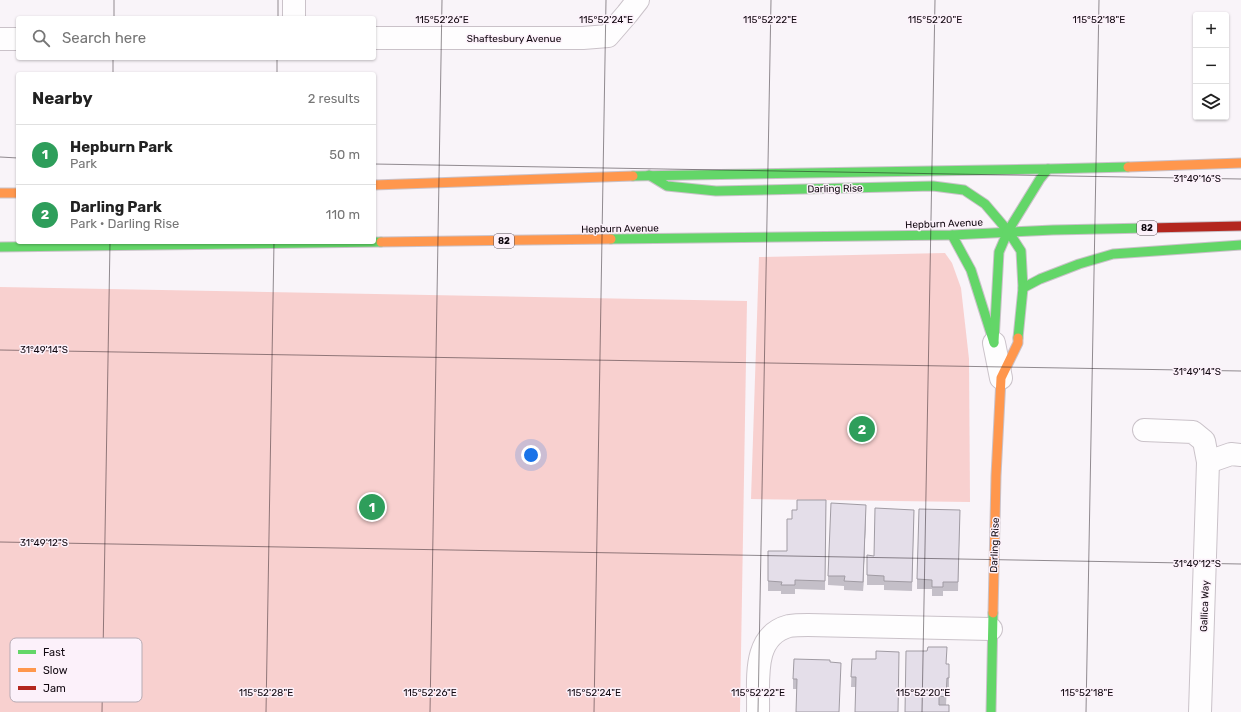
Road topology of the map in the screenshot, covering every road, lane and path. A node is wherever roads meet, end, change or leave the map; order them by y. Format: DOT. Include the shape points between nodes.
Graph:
graph roads {
  1 [pos="294,0"];
  2 [pos="638,0"];
  3 [pos="294,16"];
  4 [pos="376,38"];
  5 [pos="0,39"];
  6 [pos="16,39"];
  7 [pos="1241,163"];
  8 [pos="1048,169"];
  9 [pos="649,175"];
  10 [pos="376,185"];
  11 [pos="0,193"];
  12 [pos="16,193"];
  13 [pos="1241,226"];
  14 [pos="1008,231"];
  15 [pos="952,235"];
  16 [pos="376,242"];
  17 [pos="238,244"];
  18 [pos="1241,245"];
  19 [pos="0,247"];
  20 [pos="1023,288"];
  21 [pos="994,343"];
  22 [pos="1001,378"];
  23 [pos="1144,430"];
  24 [pos="1241,455"];
  25 [pos="1208,462"];
  26 [pos="992,629"];
  27 [pos="758,712"];
  28 [pos="991,712"];
  29 [pos="1200,712"];
  1 -- 3 [label="street"];
  2 -- 4 [label="street, Shaftesbury Avenue" via="608,36"];
  5 -- 6 [label="street"];
  7 -- 8 [label="main road"];
  8 -- 9 [label="main road"];
  8 -- 14 [label="main road, Darling Rise"];
  9 -- 10 [label="main road"];
  9 -- 14 [label="main road, Darling Rise" via="667,186 716,191 933,186 964,190 985,204"];
  11 -- 12 [label="main road"];
  13 -- 14 [label="main road, Hepburn Avenue / 82"];
  14 -- 15 [label="main road, Hepburn Avenue / 82"];
  14 -- 20 [label="main road, Darling Rise" via="1021,251"];
  14 -- 21 [label="main road, Darling Rise" via="999,252"];
  15 -- 16 [label="main road, Hepburn Avenue / 82"];
  15 -- 21 [label="main road" via="972,270"];
  17 -- 19 [label="main road, Hepburn Avenue / 82"];
  18 -- 20 [label="main road" via="1113,254 1079,264"];
  20 -- 22 [label="main road, Darling Rise" via="1018,343"];
  21 -- 22 [label="street, Darling Rise"];
  22 -- 26 [label="main road, Darling Rise"];
  23 -- 25 [label="street, Gallica Way" via="1193,432 1204,441"];
  24 -- 25 [label="street" via="1231,454"];
  25 -- 29 [label="street, Gallica Way"];
  26 -- 27 [label="street" via="790,626 776,632 765,643 759,658"];
  26 -- 28 [label="main road, Darling Rise"];
}
